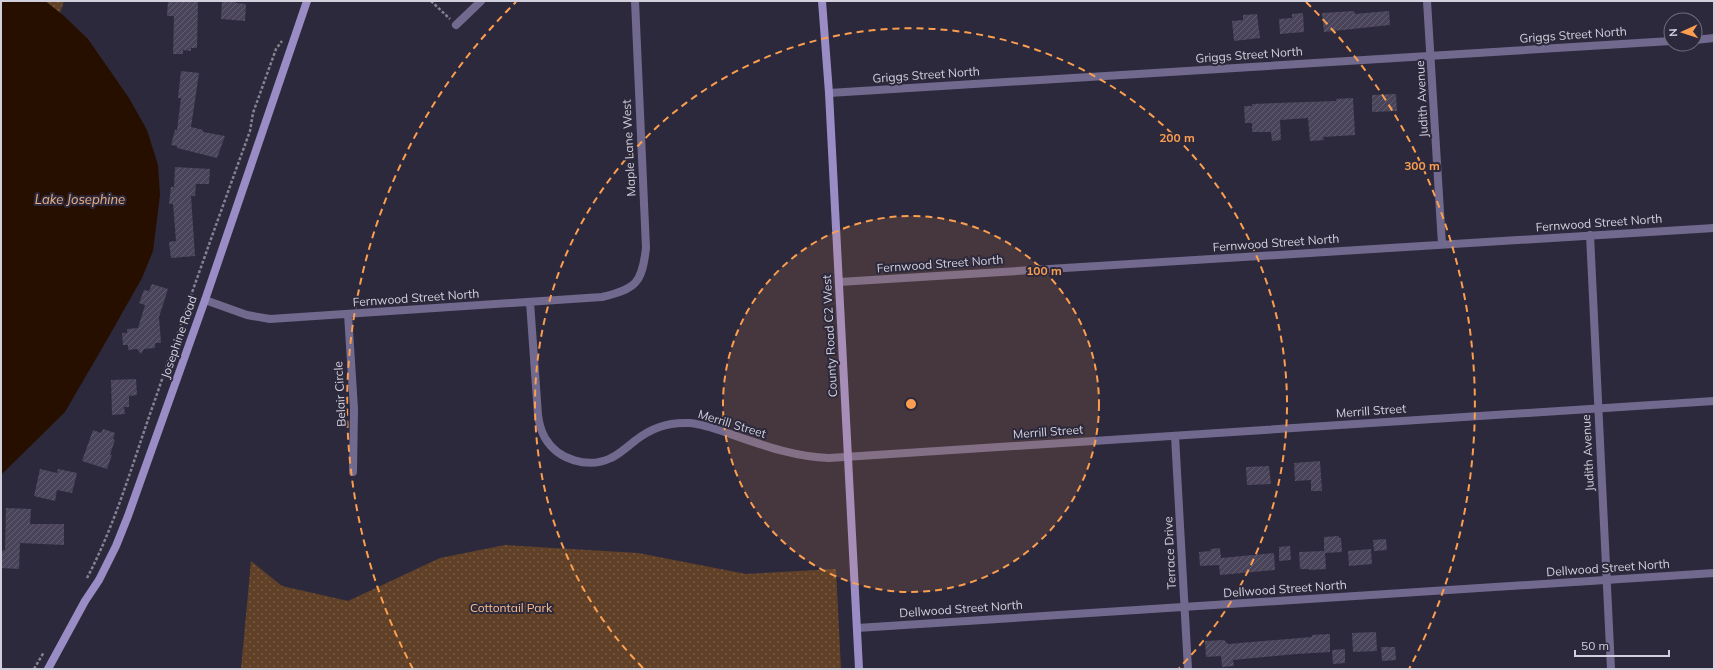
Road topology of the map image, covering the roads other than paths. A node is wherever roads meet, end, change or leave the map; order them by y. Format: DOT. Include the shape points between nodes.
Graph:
graph roads {
  1 [pos="307,1"];
  2 [pos="481,1"];
  3 [pos="635,1"];
  4 [pos="822,1"];
  5 [pos="1427,1"];
  6 [pos="456,25"];
  7 [pos="1714,38"];
  8 [pos="1703,39"];
  9 [pos="1663,42"];
  10 [pos="1431,56"];
  11 [pos="829,93"];
  12 [pos="1714,228"];
  13 [pos="1590,235"];
  14 [pos="1442,244"];
  15 [pos="839,282"];
  16 [pos="630,288"];
  17 [pos="204,300"];
  18 [pos="530,302"];
  19 [pos="348,314"];
  20 [pos="1714,401"];
  21 [pos="1598,408"];
  22 [pos="1175,436"];
  23 [pos="848,457"];
  24 [pos="353,472"];
  25 [pos="1714,574"];
  26 [pos="1607,580"];
  27 [pos="1184,607"];
  28 [pos="857,628"];
  29 [pos="48,669"];
  30 [pos="859,669"];
  31 [pos="1188,669"];
  32 [pos="1611,669"];
  1 -- 17 [label="street, Josephine Road"];
  2 -- 6 [label="street"];
  3 -- 16 [label="street, Maple Lane West" via="646,248 640,278"];
  4 -- 11 [label="street, County Road C2 West"];
  5 -- 10 [label="street, Judith Avenue"];
  7 -- 8 [label="street"];
  9 -- 10 [label="street, Griggs Street North"];
  10 -- 11 [label="street, Griggs Street North"];
  10 -- 14 [label="street, Judith Avenue"];
  11 -- 15 [label="street, County Road C2 West"];
  12 -- 13 [label="street, Fernwood Street North"];
  13 -- 14 [label="street, Fernwood Street North"];
  13 -- 21 [label="street, Judith Avenue"];
  14 -- 15 [label="street, Fernwood Street North"];
  15 -- 23 [label="street, County Road C2 West"];
  16 -- 18 [label="street, Fernwood Street North" via="602,297"];
  17 -- 19 [label="street, Fernwood Street North" via="247,315 270,319"];
  17 -- 29 [label="street, Josephine Road" via="116,546"];
  18 -- 19 [label="street, Fernwood Street North"];
  18 -- 23 [label="street, Merrill Street" via="540,427 545,438 563,456 587,463 600,462 617,454 647,432 676,423 690,423 707,426 790,454 809,458"];
  19 -- 24 [label="street, Belair Circle" via="354,409"];
  20 -- 21 [label="street, Merrill Street"];
  21 -- 22 [label="street, Merrill Street"];
  21 -- 26 [label="street, Judith Avenue"];
  22 -- 23 [label="street, Merrill Street"];
  22 -- 27 [label="street, Terrace Drive"];
  23 -- 28 [label="street, County Road C2 West"];
  25 -- 26 [label="street, Dellwood Street North"];
  26 -- 27 [label="street, Dellwood Street North"];
  26 -- 32 [label="street, Judith Avenue"];
  27 -- 28 [label="street, Dellwood Street North"];
  27 -- 31 [label="street, Terrace Drive"];
  28 -- 30 [label="street, County Road C2 West"];
}
